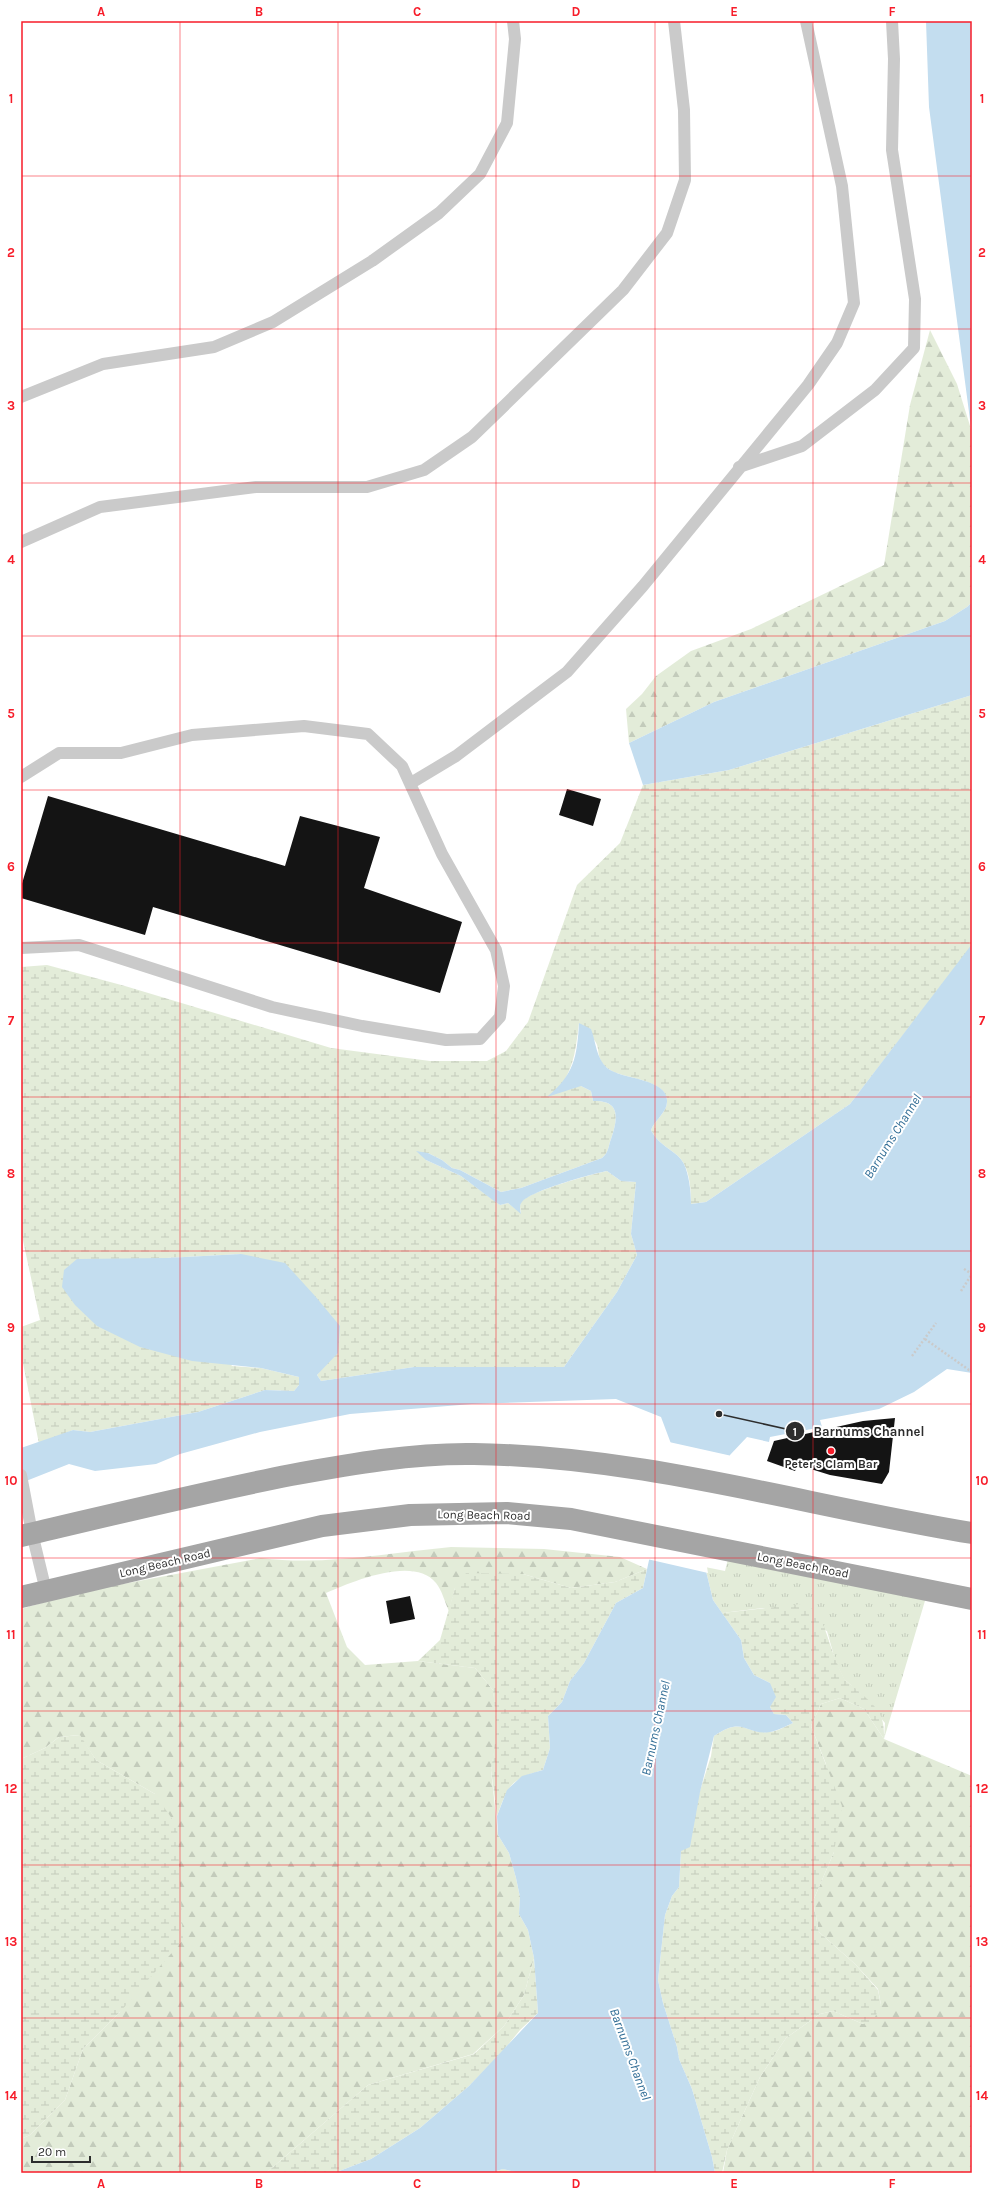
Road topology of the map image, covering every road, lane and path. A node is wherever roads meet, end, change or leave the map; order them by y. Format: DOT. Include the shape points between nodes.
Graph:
graph roads {
  1 [pos="514,21"];
  2 [pos="674,21"];
  3 [pos="806,21"];
  4 [pos="892,21"];
  5 [pos="21,397"];
  6 [pos="739,467"];
  7 [pos="21,542"];
  8 [pos="21,777"];
  9 [pos="411,784"];
  10 [pos="21,948"];
  11 [pos="964,1269"];
  12 [pos="972,1274"];
  13 [pos="961,1291"];
  14 [pos="936,1323"];
  15 [pos="925,1339"];
  16 [pos="912,1356"];
  17 [pos="972,1370"];
  18 [pos="21,1475"];
  19 [pos="972,1533"];
  20 [pos="27,1534"];
  21 [pos="46,1591"];
  22 [pos="21,1597"];
  23 [pos="972,1599"];
  1 -- 5 [label="lane" via="515,39 507,123 480,174 439,213 372,261 273,322 214,347 103,364"];
  2 -- 7 [label="lane" via="684,110 685,180 667,233 623,290 472,437 424,470 366,487 256,487 100,507"];
  3 -- 6 [label="lane" via="842,186 854,303 837,343 808,385"];
  4 -- 6 [label="lane" via="892,150 916,299 914,348 875,390 802,446"];
  6 -- 9 [label="lane" via="643,586 567,672 456,756"];
  8 -- 9 [label="lane" via="59,754 121,753 192,735 304,726 368,734 402,766"];
  9 -- 10 [label="lane" via="442,854 496,950 504,986 500,1017 480,1039 446,1040 272,1007 79,945"];
  11 -- 12 [label="path"];
  12 -- 13 [label="path"];
  14 -- 15 [label="path"];
  15 -- 16 [label="path"];
  15 -- 17 [label="path"];
  18 -- 20 [label="lane"];
  19 -- 20 [label="main road" via="641,1469 541,1456 472,1454 409,1457 340,1466 228,1488"];
  20 -- 21 [label="lane"];
  21 -- 22 [label="main road, Long Beach Road"];
  21 -- 23 [label="main road, Long Beach Road" via="322,1526 410,1515 507,1513 571,1519 628,1529"];
}
